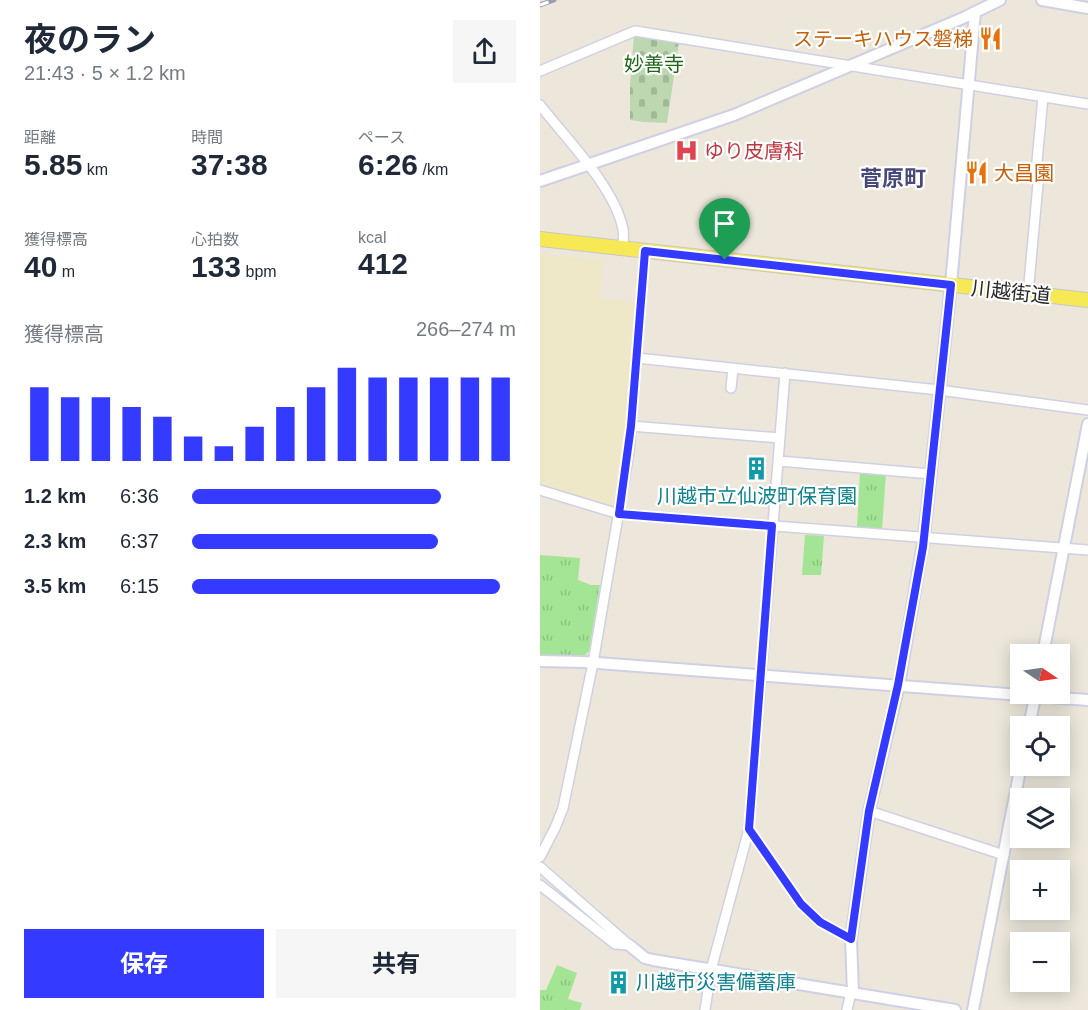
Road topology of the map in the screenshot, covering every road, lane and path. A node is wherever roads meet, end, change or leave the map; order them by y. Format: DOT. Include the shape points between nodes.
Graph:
graph roads {
  1 [pos="1000,0"];
  2 [pos="1042,0"];
  3 [pos="985,3"];
  4 [pos="1088,8"];
  5 [pos="975,12"];
  6 [pos="850,66"];
  7 [pos="540,71"];
  8 [pos="969,84"];
  9 [pos="1043,97"];
  10 [pos="1088,104"];
  11 [pos="540,105"];
  12 [pos="588,165"];
  13 [pos="540,182"];
  14 [pos="540,239"];
  15 [pos="623,248"];
  16 [pos="645,251"];
  17 [pos="951,285"];
  18 [pos="1028,294"];
  19 [pos="1088,300"];
  20 [pos="638,358"];
  21 [pos="734,368"];
  22 [pos="785,373"];
  23 [pos="731,388"];
  24 [pos="939,390"];
  25 [pos="1088,410"];
  26 [pos="1088,424"];
  27 [pos="631,426"];
  28 [pos="780,438"];
  29 [pos="778,461"];
  30 [pos="931,474"];
  31 [pos="540,490"];
  32 [pos="619,514"];
  33 [pos="772,526"];
  34 [pos="924,537"];
  35 [pos="1064,549"];
  36 [pos="1088,550"];
  37 [pos="1045,644"];
  38 [pos="540,661"];
  39 [pos="593,663"];
  40 [pos="762,675"];
  41 [pos="898,685"];
  42 [pos="1010,693"];
  43 [pos="1070,698"];
  44 [pos="1088,700"];
  45 [pos="1019,776"];
  46 [pos="869,811"];
  47 [pos="749,829"];
  48 [pos="1004,855"];
  49 [pos="540,857"];
  50 [pos="540,867"];
  51 [pos="540,885"];
  52 [pos="851,939"];
  53 [pos="629,945"];
  54 [pos="711,970"];
  55 [pos="852,992"];
  56 [pos="705,1010"];
  57 [pos="847,1010"];
  58 [pos="955,1010"];
  59 [pos="974,1010"];
  1 -- 3 [label="street"];
  2 -- 4 [label="street"];
  3 -- 5 [label="street"];
  5 -- 6 [label="street"];
  5 -- 8 [label="street"];
  6 -- 7 [label="street" via="634,31"];
  6 -- 8 [label="street"];
  6 -- 12 [label="street" via="734,115"];
  8 -- 9 [label="street"];
  8 -- 17 [label="street"];
  9 -- 10 [label="street"];
  9 -- 18 [label="street"];
  11 -- 12 [label="street"];
  12 -- 13 [label="street"];
  12 -- 15 [label="street" via="618,212 624,231"];
  14 -- 15 [label="main road, 川越街道"];
  15 -- 16 [label="main road, 川越街道"];
  16 -- 17 [label="main road, 川越街道"];
  16 -- 20 [label="street"];
  17 -- 18 [label="main road, 川越街道"];
  17 -- 24 [label="street"];
  18 -- 19 [label="main road, 川越街道"];
  20 -- 21 [label="street"];
  20 -- 27 [label="street"];
  21 -- 22 [label="street"];
  21 -- 23 [label="street"];
  22 -- 24 [label="street"];
  22 -- 28 [label="street"];
  24 -- 25 [label="street"];
  24 -- 30 [label="street"];
  26 -- 35 [label="street"];
  27 -- 28 [label="street"];
  27 -- 32 [label="street"];
  28 -- 29 [label="street"];
  29 -- 30 [label="street"];
  29 -- 33 [label="street"];
  30 -- 34 [label="street"];
  31 -- 32 [label="street"];
  32 -- 33 [label="street"];
  32 -- 39 [label="street"];
  33 -- 34 [label="street"];
  33 -- 40 [label="street"];
  34 -- 35 [label="street"];
  34 -- 41 [label="street"];
  35 -- 36 [label="street"];
  35 -- 37 [label="street"];
  38 -- 39 [label="street"];
  39 -- 40 [label="street"];
  39 -- 49 [label="street" via="563,808"];
  40 -- 41 [label="street"];
  40 -- 47 [label="street"];
  41 -- 42 [label="street"];
  41 -- 46 [label="street"];
  43 -- 44 [label="street"];
  45 -- 48 [label="street"];
  46 -- 48 [label="street"];
  46 -- 52 [label="street"];
  47 -- 52 [label="street" via="801,904 820,922"];
  47 -- 54 [label="street"];
  48 -- 59 [label="street"];
  50 -- 53 [label="street"];
  51 -- 53 [label="street" via="615,944"];
  52 -- 55 [label="street"];
  53 -- 54 [label="street" via="645,958"];
  54 -- 55 [label="street"];
  54 -- 56 [label="street"];
  55 -- 57 [label="street"];
  55 -- 58 [label="street"];
}
